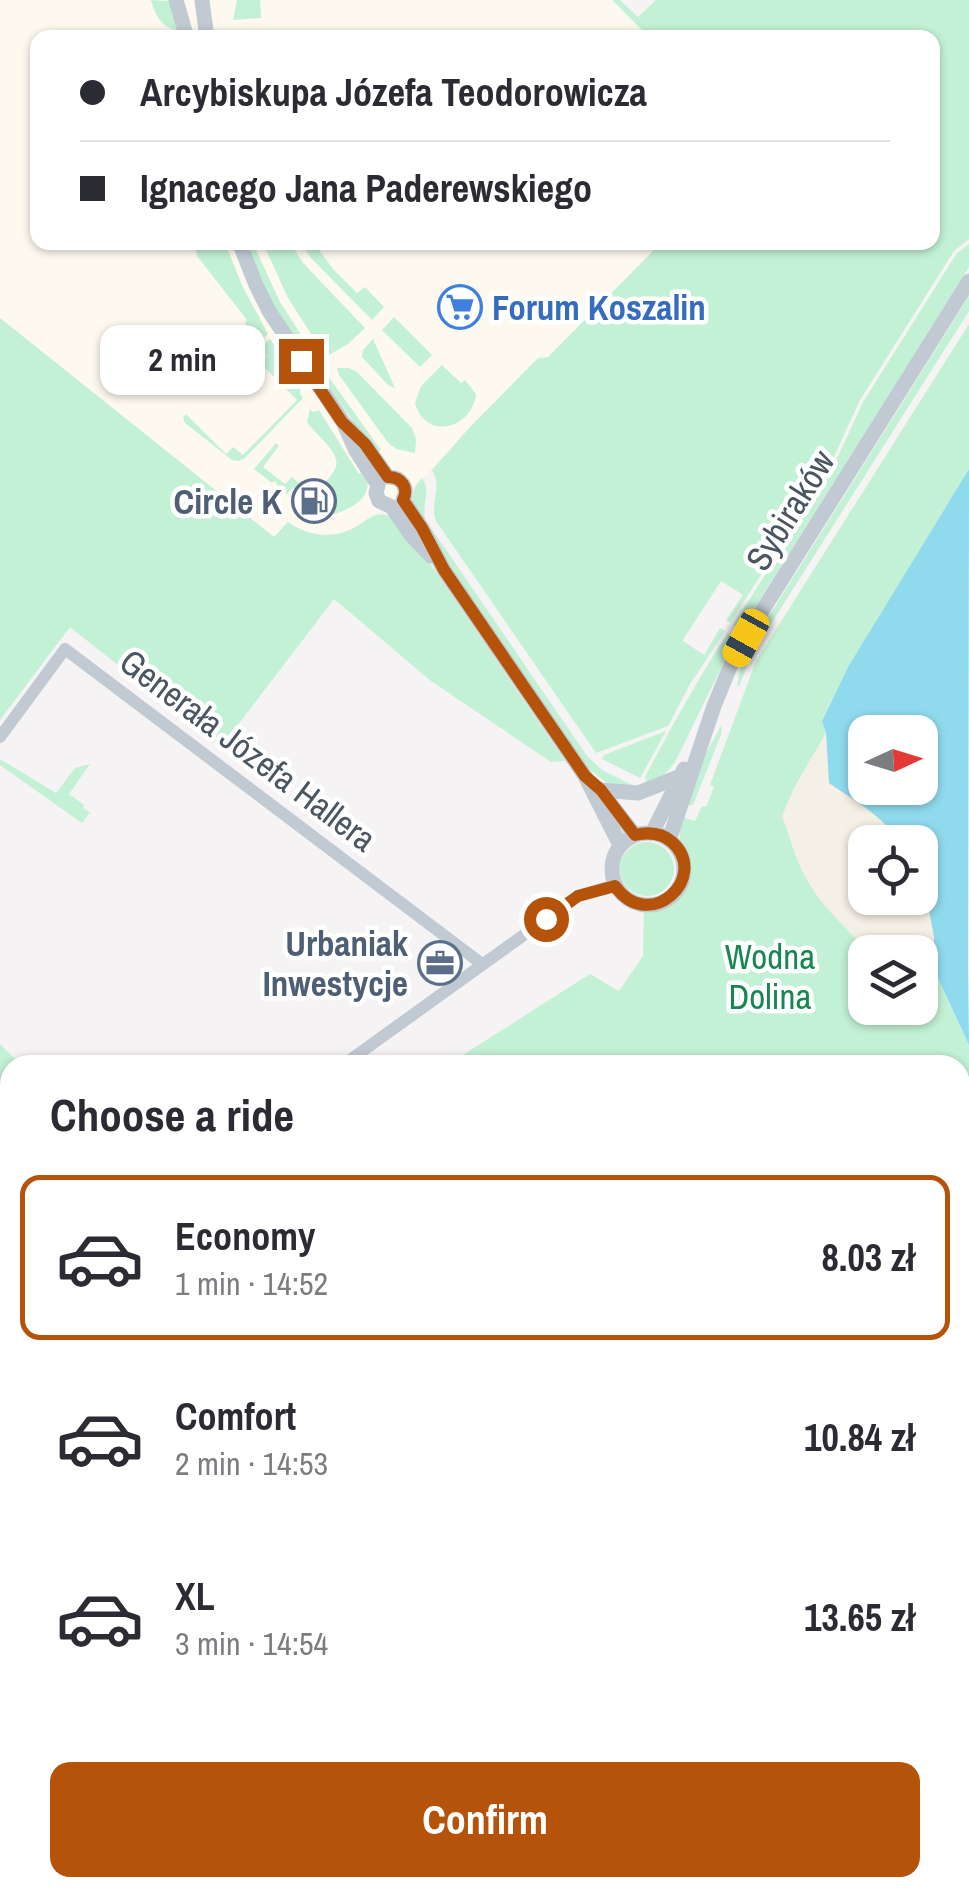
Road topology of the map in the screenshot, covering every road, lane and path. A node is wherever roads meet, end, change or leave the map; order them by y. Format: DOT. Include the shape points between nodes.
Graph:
graph roads {
  1 [pos="176,0"];
  2 [pos="202,0"];
  3 [pos="184,30"];
  4 [pos="206,30"];
  5 [pos="242,250"];
  6 [pos="969,281"];
  7 [pos="383,481"];
  8 [pos="397,503"];
  9 [pos="714,706"];
  10 [pos="0,737"];
  11 [pos="585,776"];
  12 [pos="681,776"];
  13 [pos="601,790"];
  14 [pos="652,833"];
  15 [pos="635,835"];
  16 [pos="669,840"];
  17 [pos="620,845"];
  18 [pos="615,886"];
  19 [pos="482,964"];
  20 [pos="357,1055"];
  1 -- 3 [label="street"];
  2 -- 4 [label="street"];
  5 -- 7 [label="street" via="269,311 356,451"];
  6 -- 9 [label="street, Sybiraków" via="762,611"];
  7 -- 8 [label="street" via="379,501"];
  7 -- 8 [label="street" via="404,484"];
  8 -- 11 [label="street" via="422,528"];
  9 -- 12 [label="street"];
  9 -- 16 [label="street, Sybiraków"];
  10 -- 19 [label="street, Generała Józefa Hallera" via="66,650"];
  11 -- 13 [label="street"];
  11 -- 17 [label="street"];
  12 -- 13 [label="street" via="638,794"];
  12 -- 14 [label="street"];
  13 -- 15 [label="street"];
  14 -- 15 [label="street"];
  14 -- 16 [label="street"];
  15 -- 17 [label="street"];
  16 -- 18 [label="street" via="684,870 668,899 634,903"];
  17 -- 18 [label="street" via="612,860"];
  18 -- 19 [label="street" via="578,896"];
  19 -- 20 [label="street"];
}
